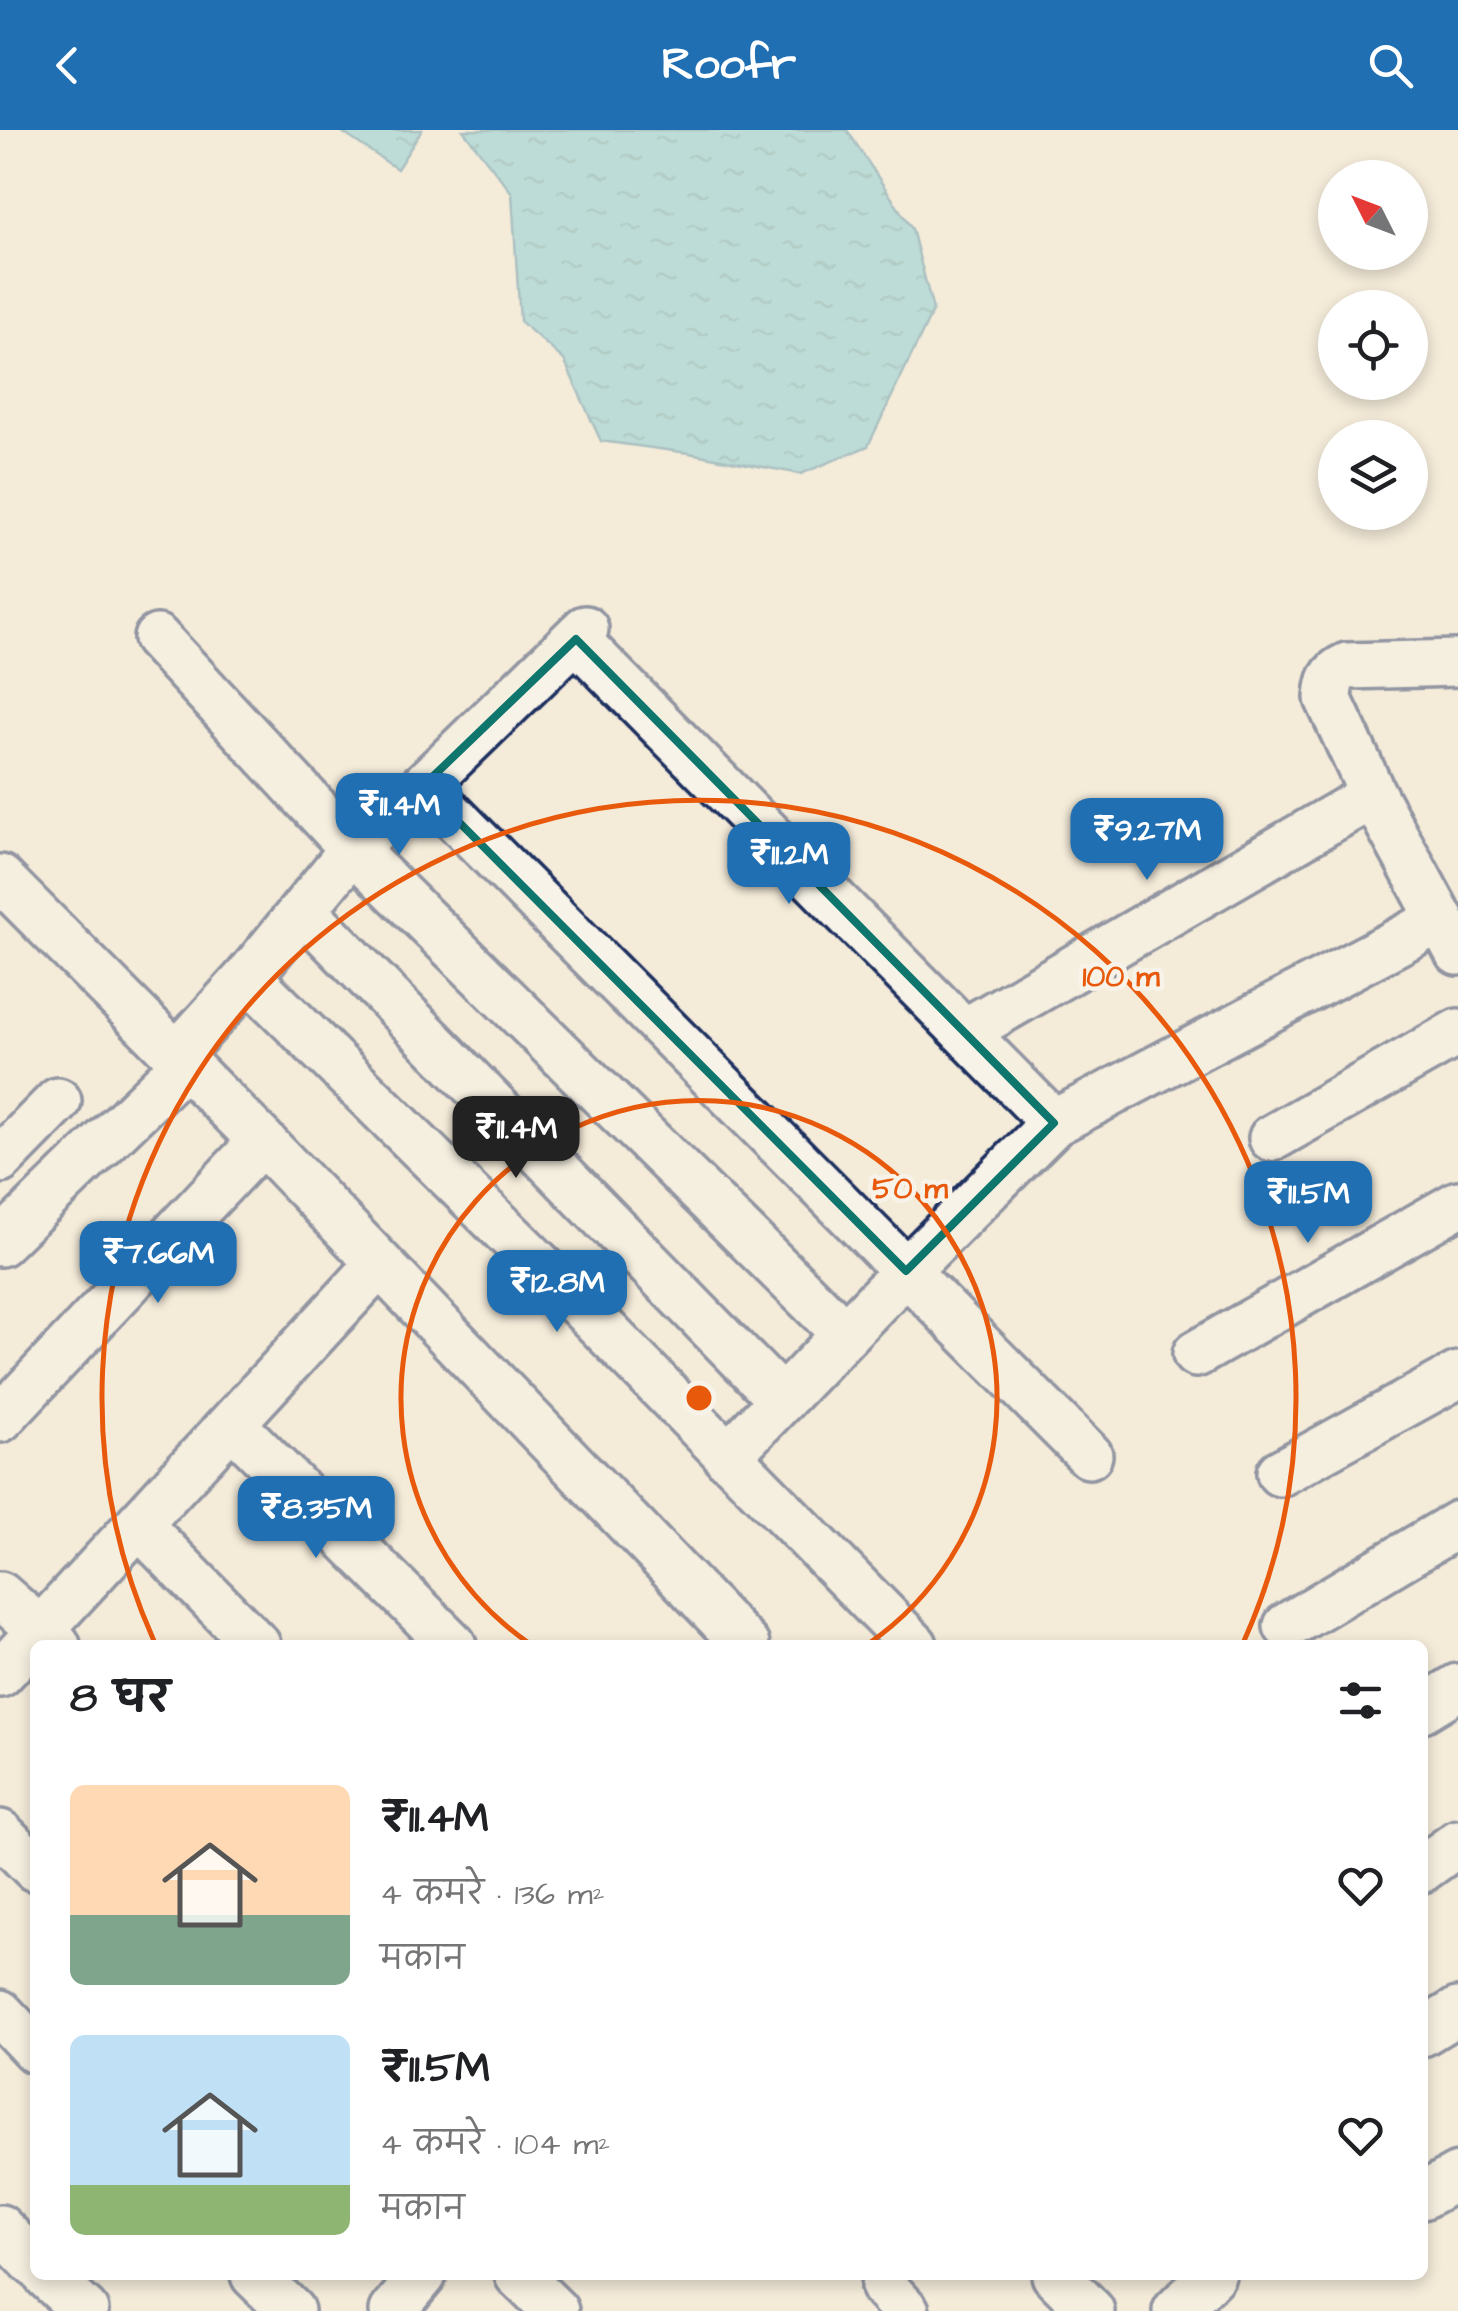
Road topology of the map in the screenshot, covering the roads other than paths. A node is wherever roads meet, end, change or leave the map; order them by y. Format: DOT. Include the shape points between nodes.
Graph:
graph roads {
  1 [pos="157,638"];
  2 [pos="1458,664"];
  3 [pos="423,786"];
  4 [pos="1374,795"];
  5 [pos="354,849"];
  6 [pos="0,878"];
  7 [pos="304,910"];
  8 [pos="1449,935"];
  9 [pos="248,977"];
  10 [pos="1458,1032"];
  11 [pos="967,1034"];
  12 [pos="182,1059"];
  13 [pos="58,1101"];
  14 [pos="1054,1123"];
  15 [pos="1272,1138"];
  16 [pos="262,1140"];
  17 [pos="0,1160"];
  18 [pos="1458,1204"];
  19 [pos="0,1243"];
  20 [pos="379,1264"];
  21 [pos="906,1271"];
  22 [pos="845,1334"];
  23 [pos="1196,1354"];
  24 [pos="1458,1374"];
  25 [pos="782,1400"];
  26 [pos="0,1419"];
  27 [pos="232,1424"];
  28 [pos="1088,1455"];
  29 [pos="727,1457"];
  30 [pos="1280,1473"];
  31 [pos="1458,1524"];
  32 [pos="139,1525"];
  33 [pos="0,1595"];
  34 [pos="1287,1626"];
  35 [pos="49,1637"];
  36 [pos="252,1640"];
  37 [pos="449,1640"];
  38 [pos="741,1640"];
  39 [pos="909,1640"];
  40 [pos="30,1651"];
  41 [pos="0,1674"];
  42 [pos="1458,1687"];
  43 [pos="1428,1705"];
  44 [pos="0,1833"];
  45 [pos="1458,1843"];
  46 [pos="30,1863"];
  47 [pos="1428,1865"];
  48 [pos="1458,2012"];
  49 [pos="0,2014"];
  50 [pos="1428,2029"];
  51 [pos="30,2045"];
  52 [pos="1458,2176"];
  53 [pos="1428,2193"];
  54 [pos="0,2228"];
  55 [pos="30,2259"];
  56 [pos="51,2280"];
  57 [pos="259,2280"];
  58 [pos="419,2280"];
  59 [pos="523,2280"];
  60 [pos="1060,2280"];
  61 [pos="1207,2280"];
  62 [pos="85,2311"];
  63 [pos="291,2311"];
  64 [pos="393,2311"];
  65 [pos="554,2311"];
  66 [pos="1091,2311"];
  67 [pos="1176,2311"];
  1 -- 5 [label="street"];
  2 -- 4 [label="street" via="1336,670 1328,698"];
  3 -- 5 [label="street"];
  3 -- 11 [label="street" via="581,634"];
  3 -- 21 [label="street"];
  4 -- 8 [label="street"];
  4 -- 11 [label="street"];
  5 -- 7 [label="street"];
  5 -- 22 [label="street"];
  6 -- 12 [label="street"];
  7 -- 9 [label="street"];
  7 -- 25 [label="street"];
  8 -- 14 [label="street"];
  9 -- 12 [label="street"];
  9 -- 29 [label="street"];
  10 -- 15 [label="street"];
  11 -- 14 [label="street"];
  12 -- 16 [label="street"];
  12 -- 19 [label="street"];
  13 -- 17 [label="street"];
  14 -- 21 [label="street"];
  16 -- 20 [label="street"];
  16 -- 26 [label="street"];
  18 -- 23 [label="street"];
  20 -- 27 [label="street"];
  20 -- 38 [label="street"];
  21 -- 22 [label="street"];
  21 -- 28 [label="street"];
  22 -- 25 [label="street"];
  24 -- 30 [label="street"];
  25 -- 29 [label="street"];
  27 -- 32 [label="street"];
  27 -- 37 [label="street"];
  29 -- 39 [label="street"];
  31 -- 34 [label="street"];
  32 -- 35 [label="street"];
  32 -- 36 [label="street"];
  33 -- 35 [label="street"];
  40 -- 41 [label="street"];
  42 -- 43 [label="street"];
  44 -- 46 [label="street"];
  45 -- 47 [label="street"];
  48 -- 50 [label="street"];
  49 -- 51 [label="street"];
  52 -- 53 [label="street"];
  54 -- 55 [label="street"];
  56 -- 62 [label="street"];
  57 -- 63 [label="street"];
  58 -- 64 [label="street"];
  59 -- 65 [label="street"];
  60 -- 66 [label="street"];
  61 -- 67 [label="street"];
}
